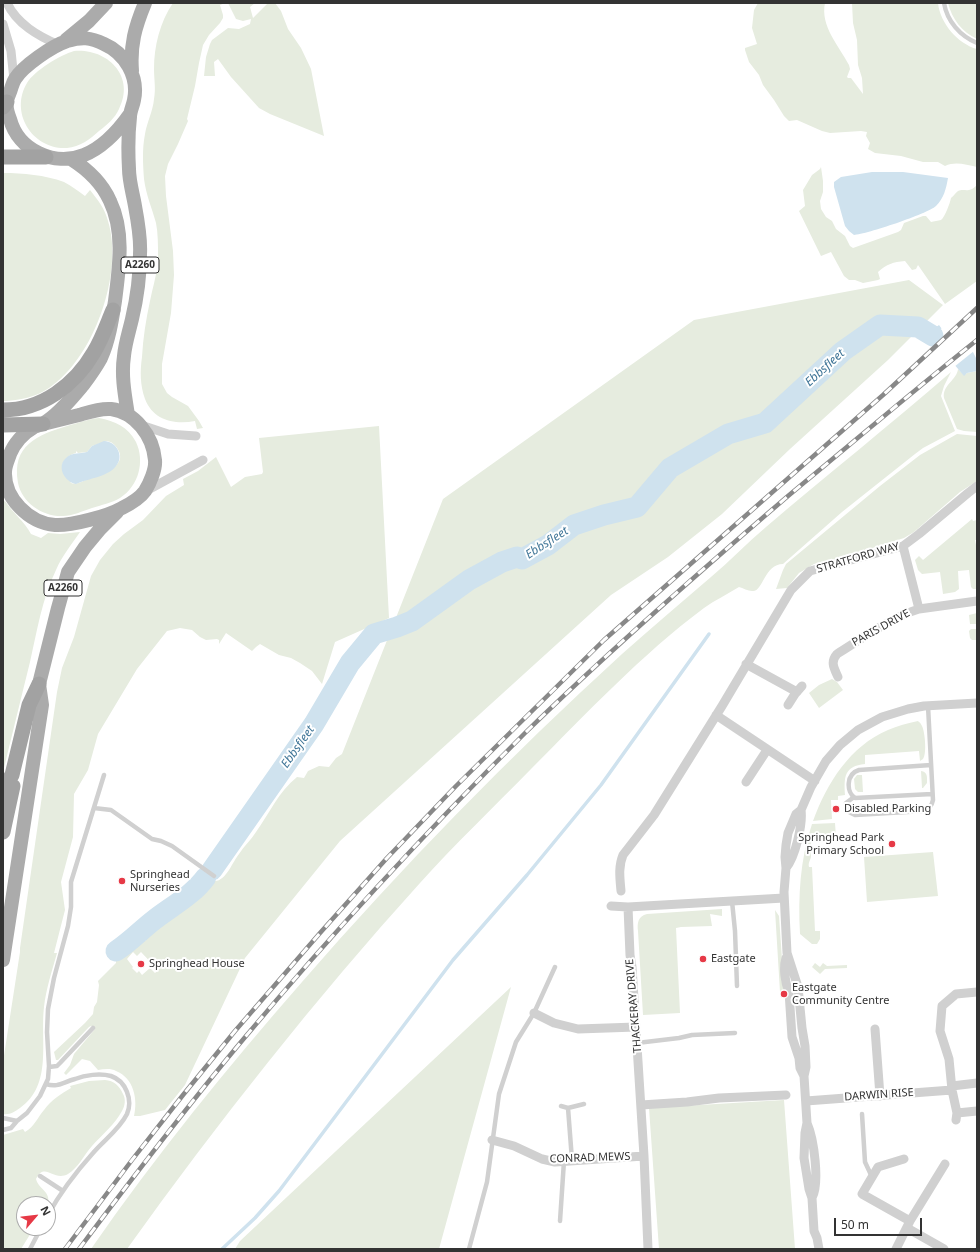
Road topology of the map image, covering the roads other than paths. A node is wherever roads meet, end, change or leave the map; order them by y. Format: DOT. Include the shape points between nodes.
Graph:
graph roads {
  1 [pos="7,3"];
  2 [pos="106,3"];
  3 [pos="146,3"];
  4 [pos="944,3"];
  5 [pos="3,24"];
  6 [pos="977,43"];
  7 [pos="61,44"];
  8 [pos="133,75"];
  9 [pos="14,80"];
  10 [pos="5,104"];
  11 [pos="130,114"];
  12 [pos="3,157"];
  13 [pos="46,157"];
  14 [pos="71,159"];
  15 [pos="113,310"];
  16 [pos="3,410"];
  17 [pos="128,415"];
  18 [pos="43,424"];
  19 [pos="3,425"];
  20 [pos="141,425"];
  21 [pos="196,436"];
  22 [pos="203,460"];
  23 [pos="4,471"];
  24 [pos="977,486"];
  25 [pos="145,492"];
  26 [pos="6,493"];
  27 [pos="120,509"];
  28 [pos="903,546"];
  29 [pos="977,601"];
  30 [pos="919,609"];
  31 [pos="746,664"];
  32 [pos="838,677"];
  33 [pos="39,684"];
  34 [pos="977,703"];
  35 [pos="788,705"];
  36 [pos="928,706"];
  37 [pos="716,716"];
  38 [pos="767,750"];
  39 [pos="931,765"];
  40 [pos="12,775"];
  41 [pos="104,776"];
  42 [pos="815,781"];
  43 [pos="746,782"];
  44 [pos="932,794"];
  45 [pos="3,797"];
  46 [pos="854,797"];
  47 [pos="94,808"];
  48 [pos="3,832"];
  49 [pos="214,876"];
  50 [pos="621,891"];
  51 [pos="784,898"];
  52 [pos="732,901"];
  53 [pos="611,906"];
  54 [pos="628,907"];
  55 [pos="3,960"];
  56 [pos="555,967"];
  57 [pos="737,986"];
  58 [pos="977,992"];
  59 [pos="534,1013"];
  60 [pos="636,1026"];
  61 [pos="93,1028"];
  62 [pos="875,1029"];
  63 [pos="735,1033"];
  64 [pos="637,1043"];
  65 [pos="49,1067"];
  66 [pos="977,1083"];
  67 [pos="46,1084"];
  68 [pos="952,1088"];
  69 [pos="786,1095"];
  70 [pos="880,1096"];
  71 [pos="806,1101"];
  72 [pos="584,1104"];
  73 [pos="641,1104"];
  74 [pos="561,1106"];
  75 [pos="568,1108"];
  76 [pos="977,1111"];
  77 [pos="862,1114"];
  78 [pos="3,1118"];
  79 [pos="17,1121"];
  80 [pos="3,1130"];
  81 [pos="492,1140"];
  82 [pos="644,1156"];
  83 [pos="904,1160"];
  84 [pos="568,1161"];
  85 [pos="945,1164"];
  86 [pos="40,1176"];
  87 [pos="872,1178"];
  88 [pos="63,1191"];
  89 [pos="56,1201"];
  90 [pos="560,1221"];
  91 [pos="909,1225"];
  92 [pos="814,1231"];
  93 [pos="37,1236"];
  94 [pos="30,1249"];
  95 [pos="470,1249"];
  96 [pos="648,1249"];
  97 [pos="813,1249"];
  98 [pos="819,1249"];
  99 [pos="896,1249"];
  100 [pos="944,1249"];
  1 -- 7 [label="street" via="21,23 47,40"];
  2 -- 7 [label="main road"];
  3 -- 8 [label="main road" via="137,22 132,44"];
  4 -- 6 [label="lane" via="948,18 956,29"];
  5 -- 9 [label="street" via="11,51"];
  7 -- 8 [label="main road" via="78,38 104,44 126,61"];
  7 -- 9 [label="main road" via="32,61"];
  8 -- 11 [label="main road" via="134,99"];
  9 -- 10 [label="main road"];
  10 -- 13 [label="main road" via="12,128 18,138"];
  11 -- 14 [label="main road" via="122,126 105,142 83,156"];
  11 -- 17 [label="main road, A2260" via="129,171 139,228 140,253 135,302 124,358 123,375"];
  12 -- 13 [label="highway"];
  13 -- 14 [label="main road"];
  14 -- 15 [label="main road, A2260" via="94,177 110,199 114,210 120,246"];
  15 -- 16 [label="highway" via="94,353 74,380 47,399 20,409"];
  15 -- 18 [label="main road, A2260" via="101,358 84,383 62,408"];
  17 -- 18 [label="main road" via="113,409 105,409"];
  17 -- 20 [label="main road"];
  18 -- 19 [label="highway"];
  18 -- 23 [label="main road" via="30,430 17,442"];
  20 -- 21 [label="street" via="168,434"];
  20 -- 25 [label="main road" via="154,451 155,462"];
  22 -- 25 [label="street"];
  23 -- 26 [label="main road"];
  24 -- 28 [label="street, STRATFORD WAY"];
  25 -- 27 [label="main road"];
  26 -- 27 [label="main road" via="27,514 40,522 57,525 72,524"];
  27 -- 33 [label="main road, A2260" via="100,529 68,572"];
  28 -- 30 [label="street"];
  28 -- 31 [label="street, STRATFORD WAY" via="810,572 786,597"];
  29 -- 30 [label="street, PARIS DRIVE"];
  30 -- 32 [label="street, PARIS DRIVE" via="837,654 832,664"];
  31 -- 35 [label="street" via="799,689"];
  31 -- 37 [label="street, STRATFORD WAY"];
  33 -- 40 [label="highway" via="29,705"];
  33 -- 55 [label="main road, A2260" via="42,705"];
  34 -- 36 [label="street"];
  36 -- 39 [label="lane"];
  36 -- 42 [label="street" via="888,714 858,730 831,755"];
  37 -- 38 [label="street"];
  37 -- 50 [label="street, STRATFORD WAY" via="654,815 623,855 620,868"];
  38 -- 42 [label="street"];
  38 -- 43 [label="street"];
  39 -- 44 [label="lane"];
  39 -- 46 [label="lane" via="856,771 850,780"];
  40 -- 45 [label="highway" via="6,784"];
  40 -- 48 [label="highway" via="13,786"];
  41 -- 47 [label="lane"];
  42 -- 51 [label="street" via="788,833"];
  44 -- 46 [label="lane"];
  44 -- 46 [label="lane" via="932,803 926,810 858,815 851,814 846,803"];
  47 -- 49 [label="lane" via="111,810 152,839 172,846"];
  47 -- 65 [label="lane" via="71,882 68,926 49,998"];
  51 -- 52 [label="street"];
  51 -- 71 [label="street" via="787,953 798,986 805,1046"];
  52 -- 54 [label="street"];
  52 -- 57 [label="lane"];
  53 -- 54 [label="street"];
  54 -- 60 [label="street, THACKERAY DRIVE"];
  56 -- 59 [label="lane"];
  58 -- 68 [label="street" via="956,994 942,1006 940,1031 949,1059"];
  59 -- 60 [label="street" via="554,1023 578,1029"];
  59 -- 81 [label="lane" via="516,1042 499,1094"];
  60 -- 64 [label="street, THACKERAY DRIVE"];
  61 -- 65 [label="lane" via="60,1064"];
  62 -- 70 [label="street"];
  63 -- 64 [label="lane" via="692,1035"];
  64 -- 73 [label="street, THACKERAY DRIVE"];
  65 -- 67 [label="lane"];
  66 -- 68 [label="street, DARWIN RISE"];
  67 -- 79 [label="lane" via="34,1104"];
  67 -- 88 [label="lane" via="55,1086 80,1077 108,1075 122,1082 129,1097 128,1109 120,1124 92,1153"];
  68 -- 70 [label="street, DARWIN RISE"];
  68 -- 76 [label="street" via="956,1116"];
  69 -- 73 [label="street"];
  70 -- 71 [label="street, DARWIN RISE"];
  71 -- 92 [label="street" via="804,1158 812,1198"];
  72 -- 75 [label="lane"];
  73 -- 82 [label="street, THACKERAY DRIVE"];
  74 -- 75 [label="lane"];
  75 -- 84 [label="lane"];
  77 -- 87 [label="lane" via="865,1162"];
  78 -- 79 [label="lane"];
  79 -- 80 [label="lane" via="11,1128"];
  81 -- 84 [label="street, CONRAD MEWS" via="514,1146 542,1159"];
  81 -- 95 [label="lane" via="487,1182"];
  82 -- 84 [label="street, CONRAD MEWS"];
  82 -- 96 [label="street, THACKERAY DRIVE"];
  83 -- 87 [label="street" via="878,1167"];
  84 -- 90 [label="lane"];
  85 -- 91 [label="street"];
  86 -- 88 [label="lane"];
  87 -- 91 [label="street" via="862,1194"];
  88 -- 89 [label="lane"];
  91 -- 99 [label="street"];
  91 -- 100 [label="street"];
  92 -- 97 [label="street"];
  92 -- 98 [label="street"];
  93 -- 94 [label="lane"];
}
